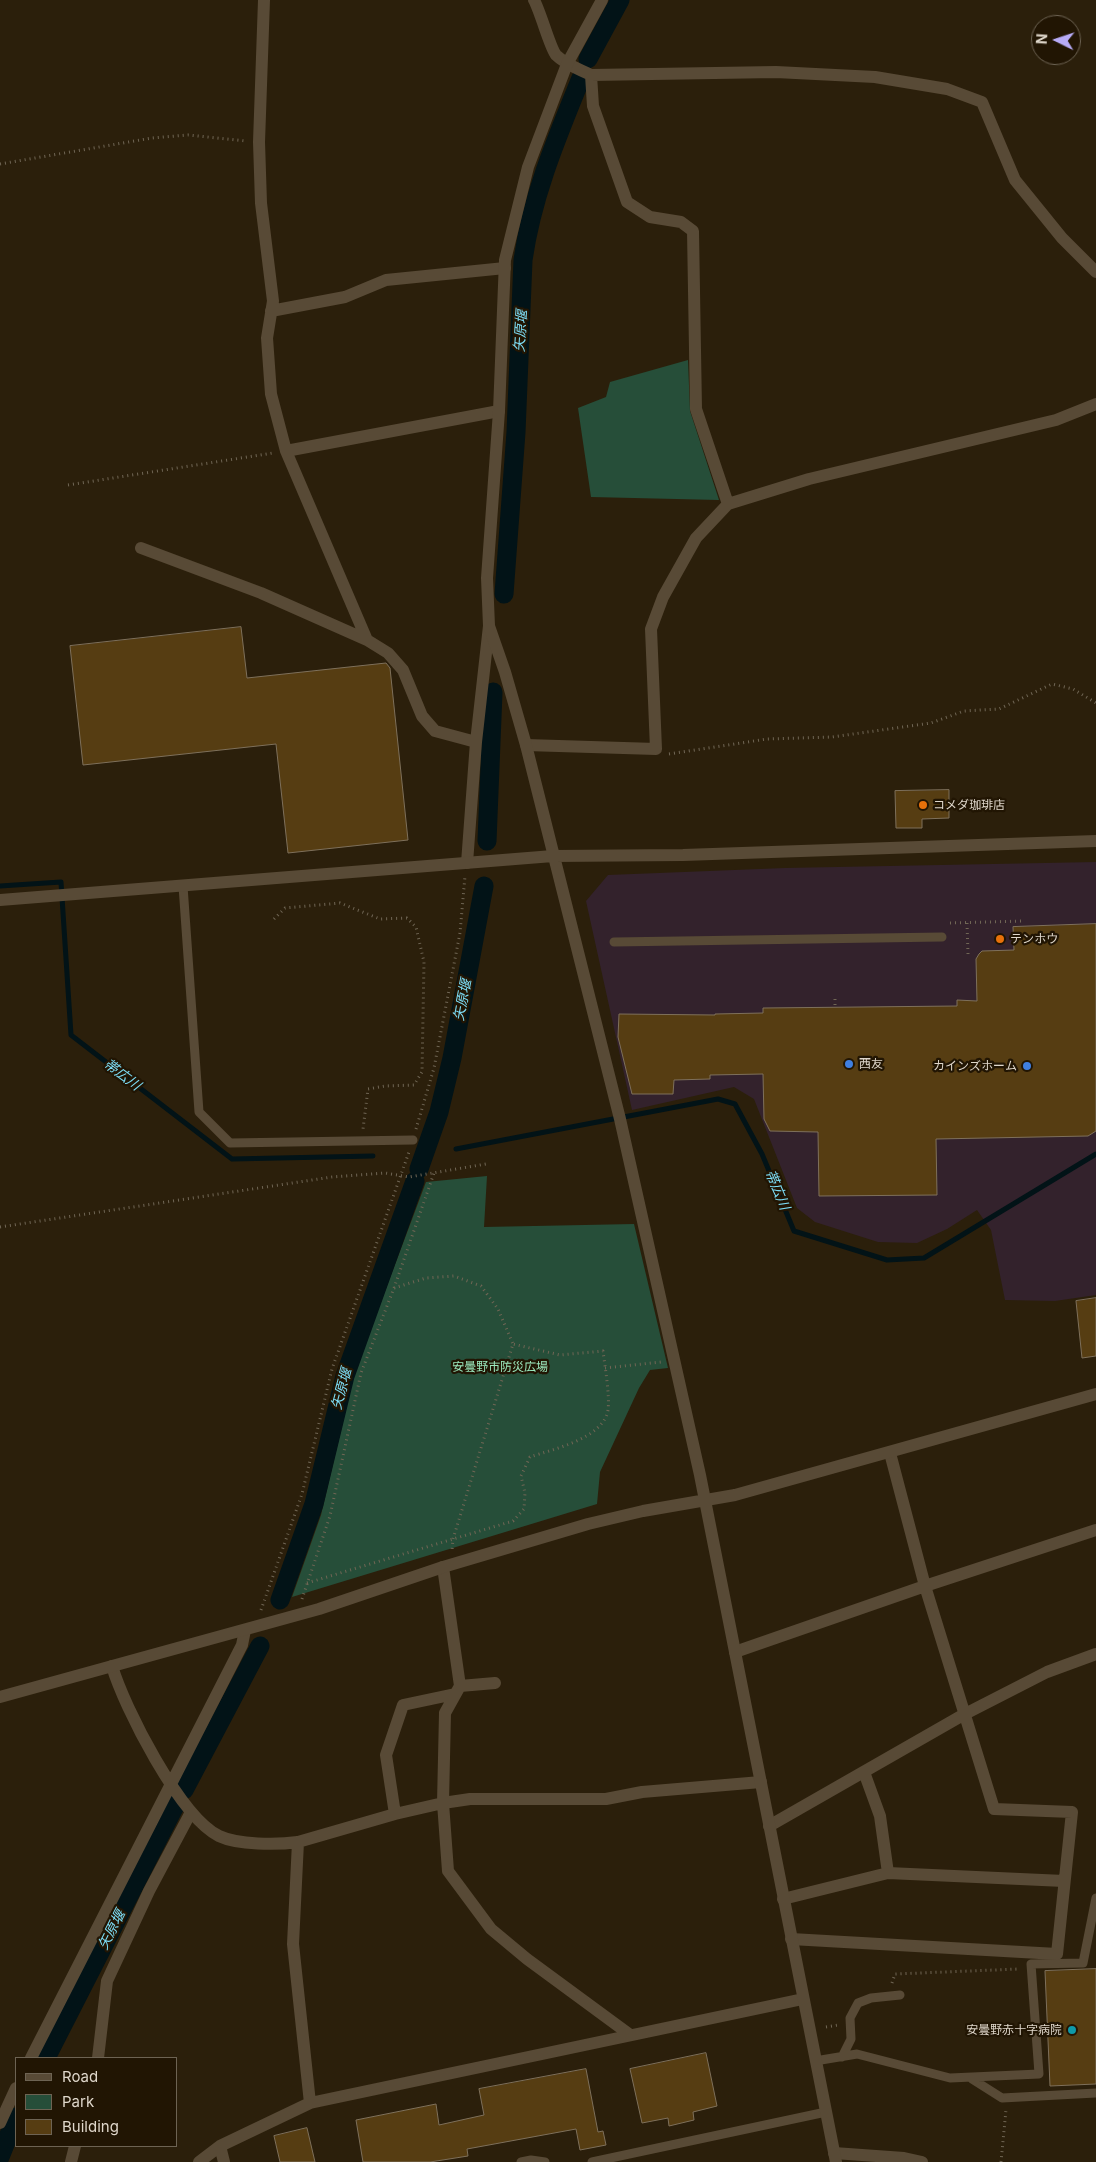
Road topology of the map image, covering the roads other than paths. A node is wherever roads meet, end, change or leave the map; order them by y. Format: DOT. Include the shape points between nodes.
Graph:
graph roads {
  1 [pos="264,0"];
  2 [pos="534,0"];
  3 [pos="602,0"];
  4 [pos="567,64"];
  5 [pos="591,75"];
  6 [pos="505,268"];
  7 [pos="1096,272"];
  8 [pos="271,311"];
  9 [pos="1096,404"];
  10 [pos="499,411"];
  11 [pos="286,451"];
  12 [pos="728,504"];
  13 [pos="141,548"];
  14 [pos="490,626"];
  15 [pos="367,640"];
  16 [pos="476,742"];
  17 [pos="526,745"];
  18 [pos="1096,841"];
  19 [pos="553,856"];
  20 [pos="467,863"];
  21 [pos="183,886"];
  22 [pos="0,900"];
  23 [pos="942,937"];
  24 [pos="614,942"];
  25 [pos="413,1140"];
  26 [pos="1095,1397"];
  27 [pos="890,1453"];
  28 [pos="705,1500"];
  29 [pos="1096,1530"];
  30 [pos="443,1567"];
  31 [pos="925,1586"];
  32 [pos="245,1630"];
  33 [pos="735,1652"];
  34 [pos="1096,1654"];
  35 [pos="112,1666"];
  36 [pos="495,1684"];
  37 [pos="457,1690"];
  38 [pos="0,1697"];
  39 [pos="963,1715"];
  40 [pos="864,1772"];
  41 [pos="170,1782"];
  42 [pos="760,1782"];
  43 [pos="443,1803"];
  44 [pos="191,1812"];
  45 [pos="395,1814"];
  46 [pos="769,1826"];
  47 [pos="298,1842"];
  48 [pos="888,1873"];
  49 [pos="1064,1881"];
  50 [pos="1096,1898"];
  51 [pos="783,1899"];
  52 [pos="791,1939"];
  53 [pos="900,1995"];
  54 [pos="802,1999"];
  55 [pos="629,2034"];
  56 [pos="32,2057"];
  57 [pos="98,2057"];
  58 [pos="842,2057"];
  59 [pos="815,2061"];
  60 [pos="971,2079"];
  61 [pos="15,2090"];
  62 [pos="1096,2093"];
  63 [pos="310,2103"];
  64 [pos="826,2112"];
  65 [pos="0,2123"];
  66 [pos="220,2146"];
  67 [pos="75,2147"];
  68 [pos="835,2158"];
  69 [pos="71,2162"];
  70 [pos="199,2162"];
  71 [pos="224,2162"];
  72 [pos="521,2162"];
  73 [pos="545,2162"];
  74 [pos="592,2162"];
  75 [pos="922,2162"];
  1 -- 8 [label="street" via="259,142"];
  2 -- 4 [label="street" via="555,54"];
  3 -- 4 [label="street"];
  4 -- 5 [label="street"];
  4 -- 6 [label="street" via="528,167"];
  5 -- 7 [label="street" via="776,72 875,77 947,89 982,102 1015,180 1062,238"];
  5 -- 12 [label="street" via="593,106 627,202 650,217 680,222 693,231 696,409"];
  6 -- 8 [label="street" via="386,280 345,297"];
  6 -- 10 [label="street"];
  8 -- 11 [label="street" via="267,338 271,394"];
  9 -- 12 [label="street" via="1056,420 808,479"];
  10 -- 11 [label="street"];
  10 -- 14 [label="street" via="487,578"];
  11 -- 15 [label="street"];
  12 -- 17 [label="street" via="696,538 663,597 651,629 656,748"];
  13 -- 15 [label="street" via="261,593"];
  14 -- 16 [label="street"];
  14 -- 17 [label="street"];
  15 -- 16 [label="street" via="388,653 403,670 422,716 435,731"];
  16 -- 20 [label="street"];
  17 -- 19 [label="street"];
  18 -- 19 [label="street" via="683,855"];
  19 -- 20 [label="street"];
  19 -- 28 [label="street" via="620,1119"];
  20 -- 21 [label="street"];
  21 -- 22 [label="street"];
  21 -- 25 [label="lane" via="199,1112 230,1143"];
  23 -- 24 [label="lane"];
  26 -- 27 [label="street"];
  27 -- 28 [label="street" via="735,1495"];
  27 -- 31 [label="street"];
  28 -- 30 [label="street" via="588,1524"];
  28 -- 33 [label="street"];
  29 -- 31 [label="street"];
  30 -- 32 [label="street"];
  30 -- 37 [label="street"];
  31 -- 33 [label="street"];
  31 -- 39 [label="street"];
  32 -- 35 [label="street"];
  32 -- 41 [label="street" via="242,1645"];
  33 -- 42 [label="street"];
  34 -- 39 [label="street" via="1047,1672"];
  35 -- 38 [label="street"];
  35 -- 41 [label="street" via="143,1737"];
  36 -- 37 [label="street"];
  37 -- 43 [label="street" via="445,1713"];
  37 -- 45 [label="street" via="403,1705 386,1755"];
  39 -- 40 [label="street"];
  39 -- 49 [label="street" via="994,1809 1072,1812"];
  40 -- 46 [label="street"];
  40 -- 48 [label="street" via="880,1816"];
  41 -- 44 [label="street"];
  41 -- 56 [label="street"];
  42 -- 43 [label="street" via="642,1792 606,1799 470,1799"];
  42 -- 46 [label="street"];
  43 -- 45 [label="street"];
  43 -- 55 [label="street" via="448,1871 491,1929"];
  44 -- 47 [label="street" via="208,1830 234,1841"];
  44 -- 57 [label="street" via="107,1981"];
  45 -- 47 [label="street"];
  46 -- 51 [label="street"];
  47 -- 63 [label="street" via="293,1944"];
  48 -- 49 [label="street"];
  48 -- 51 [label="street"];
  49 -- 52 [label="street" via="1057,1954"];
  50 -- 60 [label="lane" via="1083,1963 1032,1964 1039,2074"];
  51 -- 52 [label="street"];
  52 -- 54 [label="street"];
  53 -- 58 [label="lane" via="871,1998 858,2004 850,2018 851,2039"];
  54 -- 55 [label="street"];
  54 -- 59 [label="street"];
  55 -- 63 [label="street"];
  58 -- 59 [label="lane"];
  58 -- 60 [label="lane" via="857,2054 950,2078"];
  59 -- 64 [label="street"];
  60 -- 62 [label="lane" via="1002,2098"];
  61 -- 65 [label="street"];
  63 -- 66 [label="street"];
  64 -- 68 [label="street"];
  64 -- 74 [label="lane"];
  66 -- 70 [label="street"];
  66 -- 71 [label="street"];
  67 -- 69 [label="street"];
  68 -- 75 [label="street" via="904,2158"];
  72 -- 73 [label="lane"];
}
